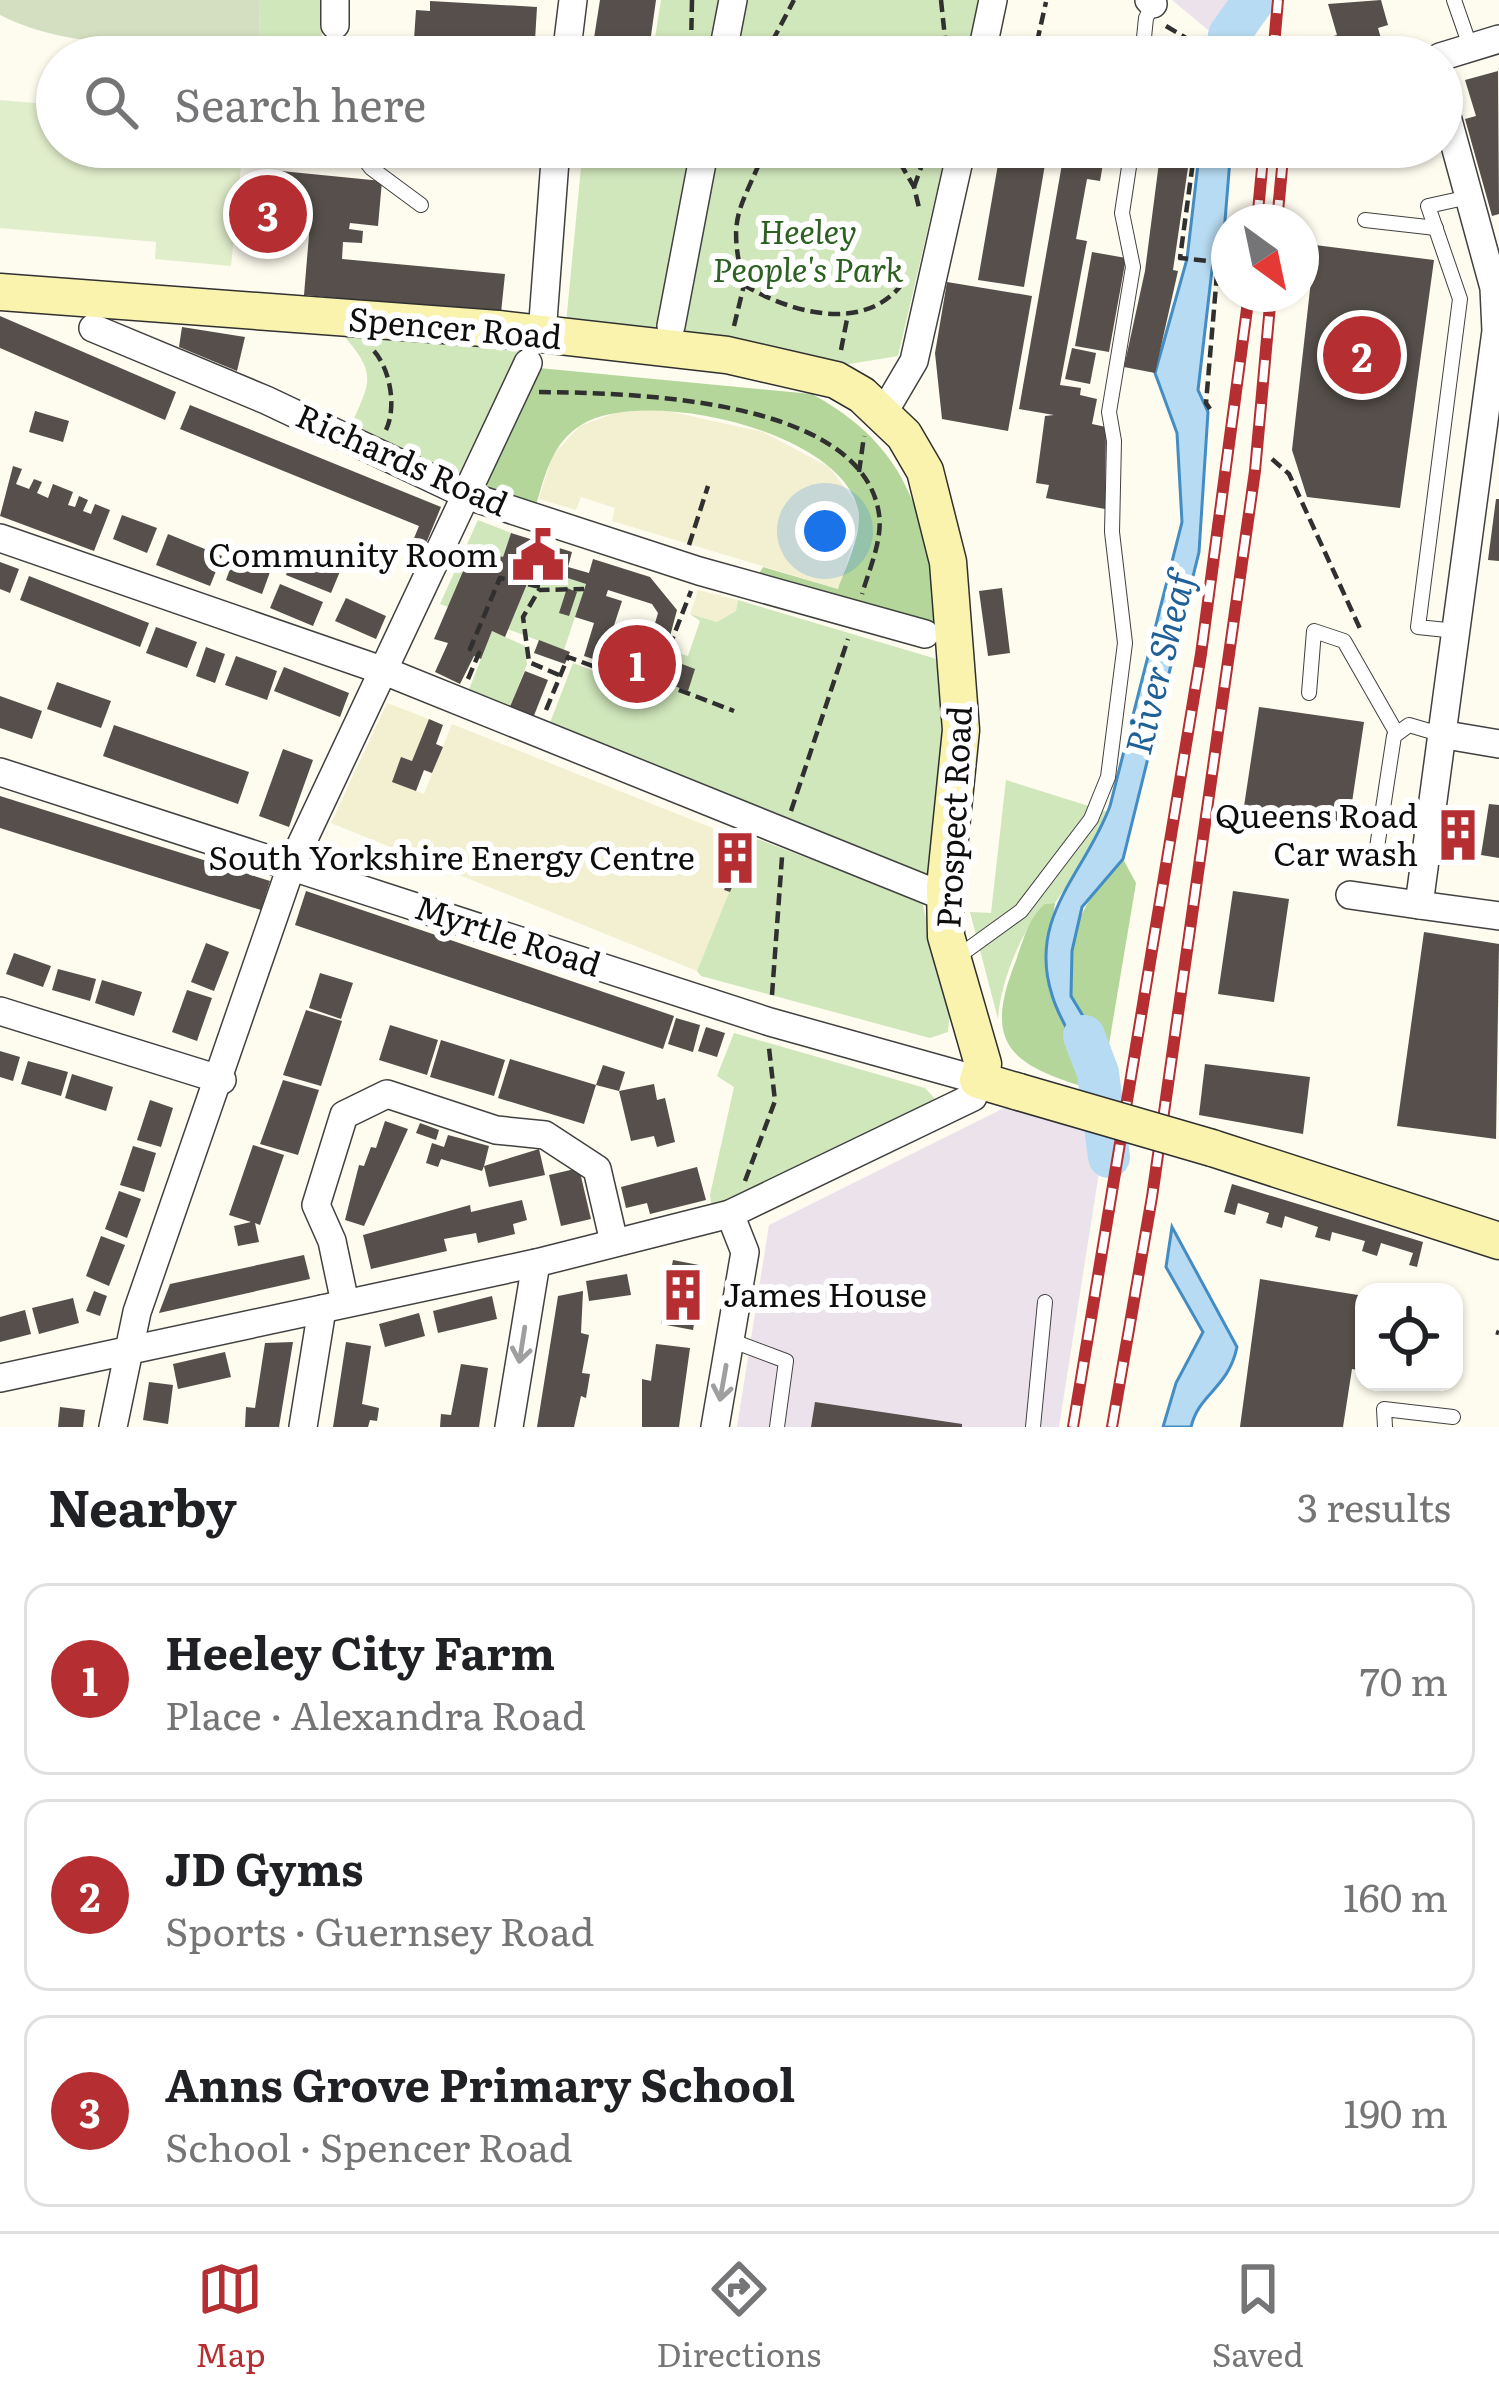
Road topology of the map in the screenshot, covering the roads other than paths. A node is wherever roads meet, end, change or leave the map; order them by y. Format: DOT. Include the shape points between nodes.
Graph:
graph roads {
  1 [pos="573,0"];
  2 [pos="733,0"];
  3 [pos="993,0"];
  4 [pos="1454,0"];
  5 [pos="1151,2"];
  6 [pos="569,36"];
  7 [pos="726,36"];
  8 [pos="985,36"];
  9 [pos="1144,36"];
  10 [pos="1499,39"];
  11 [pos="1470,46"];
  12 [pos="1463,49"];
  13 [pos="371,168"];
  14 [pos="554,168"];
  15 [pos="701,168"];
  16 [pos="957,168"];
  17 [pos="1129,168"];
  18 [pos="1461,168"];
  19 [pos="1469,197"];
  20 [pos="421,205"];
  21 [pos="1365,220"];
  22 [pos="1436,228"];
  23 [pos="1492,280"];
  24 [pos="1457,289"];
  25 [pos="6,293"];
  26 [pos="671,326"];
  27 [pos="93,328"];
  28 [pos="535,348"];
  29 [pos="1493,410"];
  30 [pos="884,412"];
  31 [pos="469,496"];
  32 [pos="0,538"];
  33 [pos="1456,631"];
  34 [pos="925,634"];
  35 [pos="387,672"];
  36 [pos="1310,693"];
  37 [pos="1396,732"];
  38 [pos="1446,735"];
  39 [pos="1499,744"];
  40 [pos="0,772"];
  41 [pos="1376,854"];
  42 [pos="292,864"];
  43 [pos="1350,895"];
  44 [pos="945,897"];
  45 [pos="1419,905"];
  46 [pos="1499,916"];
  47 [pos="951,961"];
  48 [pos="0,1011"];
  49 [pos="221,1080"];
  50 [pos="977,1080"];
  51 [pos="730,1214"];
  52 [pos="1499,1241"];
  53 [pos="614,1242"];
  54 [pos="536,1263"];
  55 [pos="1045,1302"];
  56 [pos="334,1306"];
  57 [pos="730,1340"];
  58 [pos="130,1351"];
  59 [pos="0,1378"];
  60 [pos="1453,1417"];
  61 [pos="113,1427"];
  62 [pos="303,1427"];
  63 [pos="509,1427"];
  64 [pos="716,1427"];
  65 [pos="777,1427"];
  66 [pos="1033,1427"];
  67 [pos="1385,1427"];
  1 -- 6 [label="street"];
  2 -- 7 [label="street"];
  3 -- 8 [label="street"];
  4 -- 11 [label="lane"];
  5 -- 9 [label="lane"];
  10 -- 11 [label="street"];
  11 -- 12 [label="street"];
  13 -- 20 [label="lane"];
  14 -- 28 [label="street"];
  15 -- 26 [label="street"];
  16 -- 30 [label="street" via="914,361"];
  17 -- 47 [label="lane" via="1122,213 1133,267 1108,412 1125,643 1108,777 1091,819 1022,911"];
  18 -- 19 [label="street"];
  19 -- 22 [label="lane" via="1428,206"];
  19 -- 23 [label="street"];
  21 -- 22 [label="lane"];
  22 -- 24 [label="lane"];
  23 -- 24 [label="lane"];
  23 -- 29 [label="street"];
  24 -- 33 [label="lane" via="1418,627"];
  25 -- 28 [label="main road, Spencer Road"];
  27 -- 31 [label="street, Richards Road"];
  28 -- 30 [label="main road, Spencer Road" via="727,355 836,380"];
  28 -- 31 [label="street"];
  29 -- 33 [label="street"];
  30 -- 44 [label="main road, Prospect Road" via="925,471 948,562 962,730"];
  31 -- 34 [label="street, Richards Road"];
  31 -- 35 [label="street"];
  32 -- 35 [label="street"];
  33 -- 38 [label="street"];
  35 -- 42 [label="street"];
  35 -- 44 [label="street"];
  36 -- 37 [label="lane" via="1314,631 1344,641"];
  37 -- 38 [label="lane" via="1409,725"];
  37 -- 41 [label="lane"];
  38 -- 39 [label="street"];
  38 -- 45 [label="street"];
  40 -- 42 [label="street, Myrtle Road"];
  42 -- 49 [label="street"];
  42 -- 50 [label="street, Myrtle Road" via="770,1022"];
  43 -- 45 [label="street"];
  44 -- 47 [label="main road, Prospect Road"];
  45 -- 46 [label="street"];
  47 -- 50 [label="main road, Prospect Road" via="983,1064"];
  48 -- 49 [label="street"];
  49 -- 58 [label="street"];
  50 -- 51 [label="street" via="973,1097"];
  50 -- 52 [label="main road, Myrtle Road, bridge"];
  51 -- 53 [label="street"];
  51 -- 57 [label="street" via="745,1252"];
  53 -- 54 [label="street"];
  53 -- 56 [label="street" via="596,1169 545,1135 496,1130 388,1094 344,1115 316,1205 332,1241"];
  54 -- 56 [label="street"];
  54 -- 63 [label="street, one-way"];
  55 -- 66 [label="lane"];
  56 -- 58 [label="street"];
  56 -- 62 [label="street"];
  57 -- 64 [label="street, one-way"];
  57 -- 65 [label="lane" via="786,1361"];
  58 -- 59 [label="street"];
  58 -- 61 [label="street"];
  60 -- 67 [label="lane" via="1384,1409"];
}
